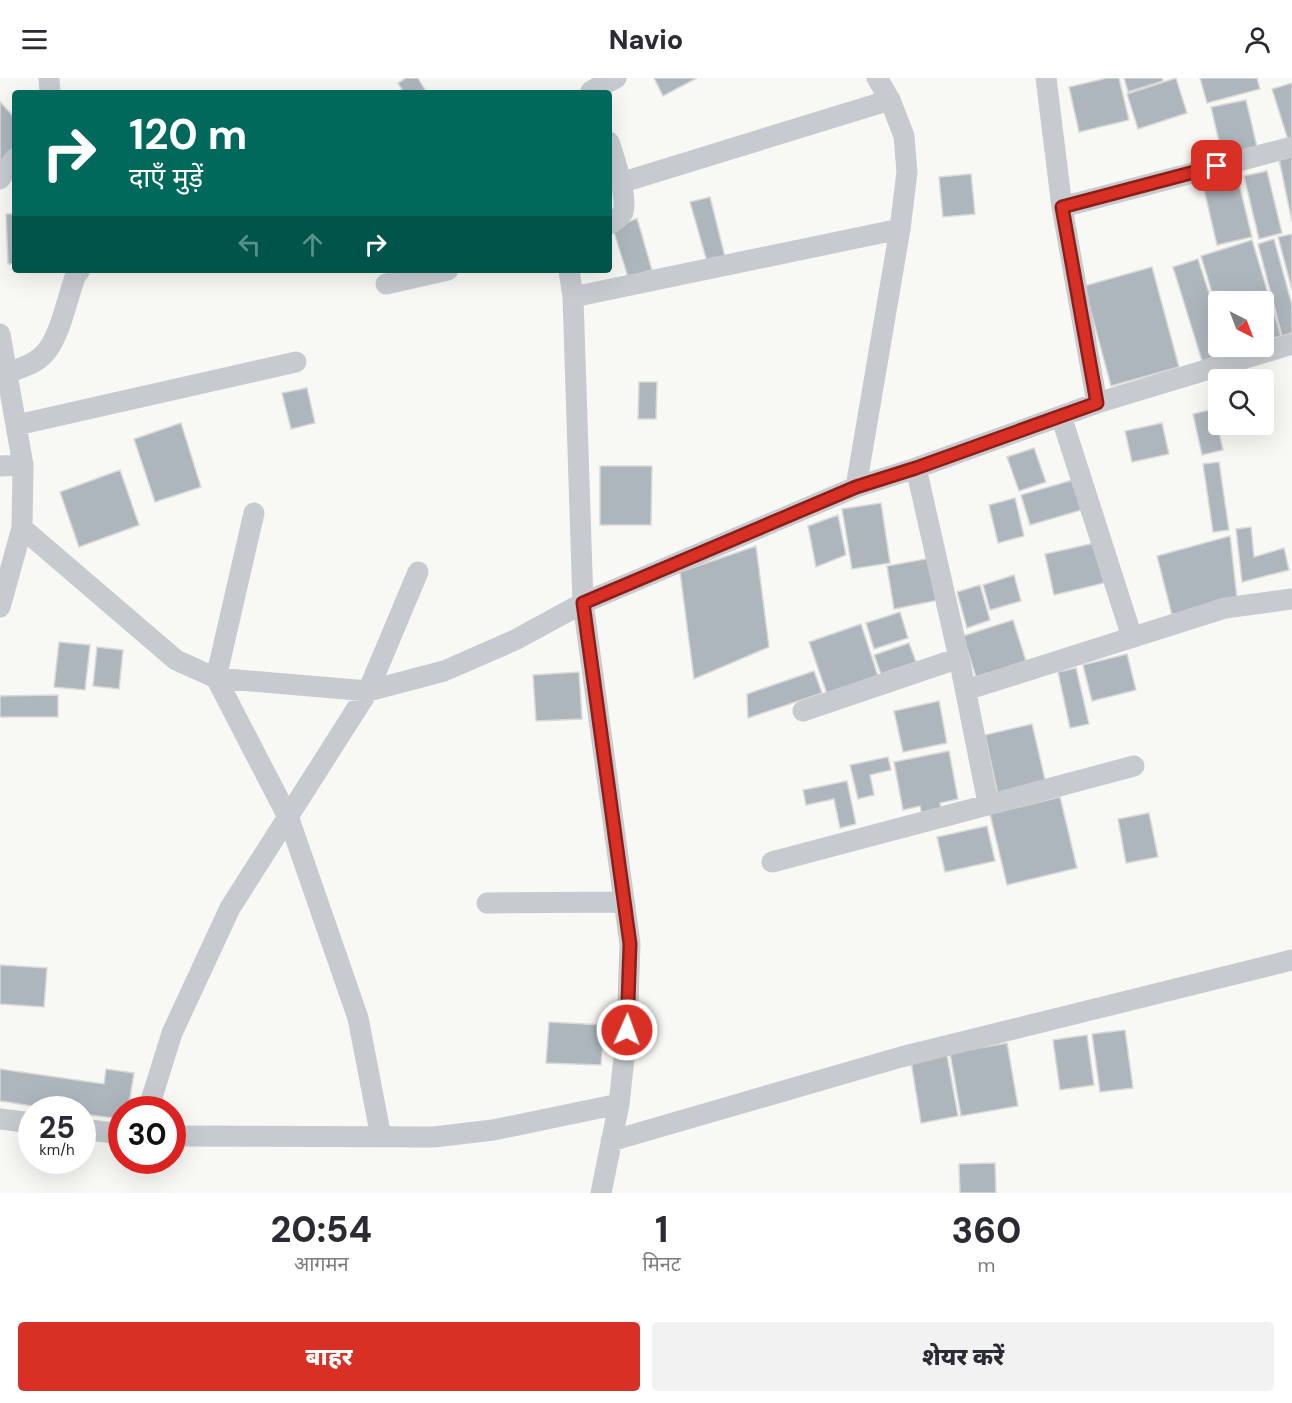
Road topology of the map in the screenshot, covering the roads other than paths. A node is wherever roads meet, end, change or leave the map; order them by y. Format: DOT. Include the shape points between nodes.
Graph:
graph roads {
  1 [pos="616,78"];
  2 [pos="877,78"];
  3 [pos="1046,78"];
  4 [pos="589,87"];
  5 [pos="890,100"];
  6 [pos="1292,147"];
  7 [pos="612,153"];
  8 [pos="12,162"];
  9 [pos="0,179"];
  10 [pos="620,183"];
  11 [pos="1062,207"];
  12 [pos="612,222"];
  13 [pos="900,229"];
  14 [pos="78,273"];
  15 [pos="435,273"];
  16 [pos="569,273"];
  17 [pos="386,284"];
  18 [pos="573,297"];
  19 [pos="0,334"];
  20 [pos="1292,344"];
  21 [pos="296,362"];
  22 [pos="7,373"];
  23 [pos="1097,403"];
  24 [pos="1061,416"];
  25 [pos="17,425"];
  26 [pos="23,465"];
  27 [pos="0,466"];
  28 [pos="916,468"];
  29 [pos="856,487"];
  30 [pos="254,513"];
  31 [pos="22,528"];
  32 [pos="418,572"];
  33 [pos="1292,599"];
  34 [pos="583,603"];
  35 [pos="0,607"];
  36 [pos="1132,638"];
  37 [pos="959,658"];
  38 [pos="216,678"];
  39 [pos="966,690"];
  40 [pos="368,691"];
  41 [pos="803,711"];
  42 [pos="1134,766"];
  43 [pos="988,803"];
  44 [pos="289,819"];
  45 [pos="772,862"];
  46 [pos="624,902"];
  47 [pos="487,903"];
  48 [pos="1292,960"];
  49 [pos="152,1096"];
  50 [pos="619,1104"];
  51 [pos="0,1119"];
  52 [pos="18,1121"];
  53 [pos="186,1136"];
  54 [pos="381,1137"];
  55 [pos="611,1141"];
  56 [pos="602,1193"];
  1 -- 4 [label="street"];
  2 -- 5 [label="street"];
  3 -- 11 [label="street"];
  5 -- 10 [label="street"];
  5 -- 13 [label="street" via="904,136 907,172"];
  6 -- 11 [label="street"];
  7 -- 10 [label="street"];
  8 -- 9 [label="street"];
  10 -- 12 [label="street" via="622,214"];
  11 -- 23 [label="street"];
  13 -- 18 [label="street"];
  13 -- 29 [label="street"];
  14 -- 22 [label="street" via="53,341 44,354"];
  15 -- 17 [label="street"];
  16 -- 18 [label="street"];
  18 -- 34 [label="street"];
  19 -- 22 [label="street"];
  20 -- 23 [label="street"];
  21 -- 25 [label="street"];
  22 -- 25 [label="street"];
  23 -- 24 [label="street"];
  24 -- 28 [label="street"];
  24 -- 36 [label="street"];
  25 -- 26 [label="street"];
  26 -- 27 [label="street"];
  26 -- 31 [label="street"];
  28 -- 29 [label="street"];
  28 -- 37 [label="street"];
  29 -- 34 [label="street"];
  30 -- 38 [label="street"];
  31 -- 35 [label="street"];
  31 -- 38 [label="street" via="176,660"];
  32 -- 40 [label="street"];
  33 -- 36 [label="street" via="1225,608"];
  34 -- 40 [label="street" via="515,640 444,671"];
  34 -- 46 [label="street"];
  36 -- 39 [label="street"];
  37 -- 39 [label="street"];
  37 -- 41 [label="street"];
  38 -- 40 [label="street"];
  38 -- 44 [label="street"];
  39 -- 43 [label="street"];
  40 -- 44 [label="street"];
  42 -- 43 [label="street"];
  43 -- 45 [label="street"];
  44 -- 49 [label="street" via="230,908 172,1033"];
  44 -- 54 [label="street" via="358,1018"];
  46 -- 47 [label="street"];
  46 -- 50 [label="street" via="630,944"];
  48 -- 55 [label="street" via="901,1057"];
  50 -- 54 [label="street" via="481,1131 434,1137"];
  50 -- 55 [label="street"];
  51 -- 52 [label="street"];
  53 -- 54 [label="street"];
  55 -- 56 [label="street"];
}
